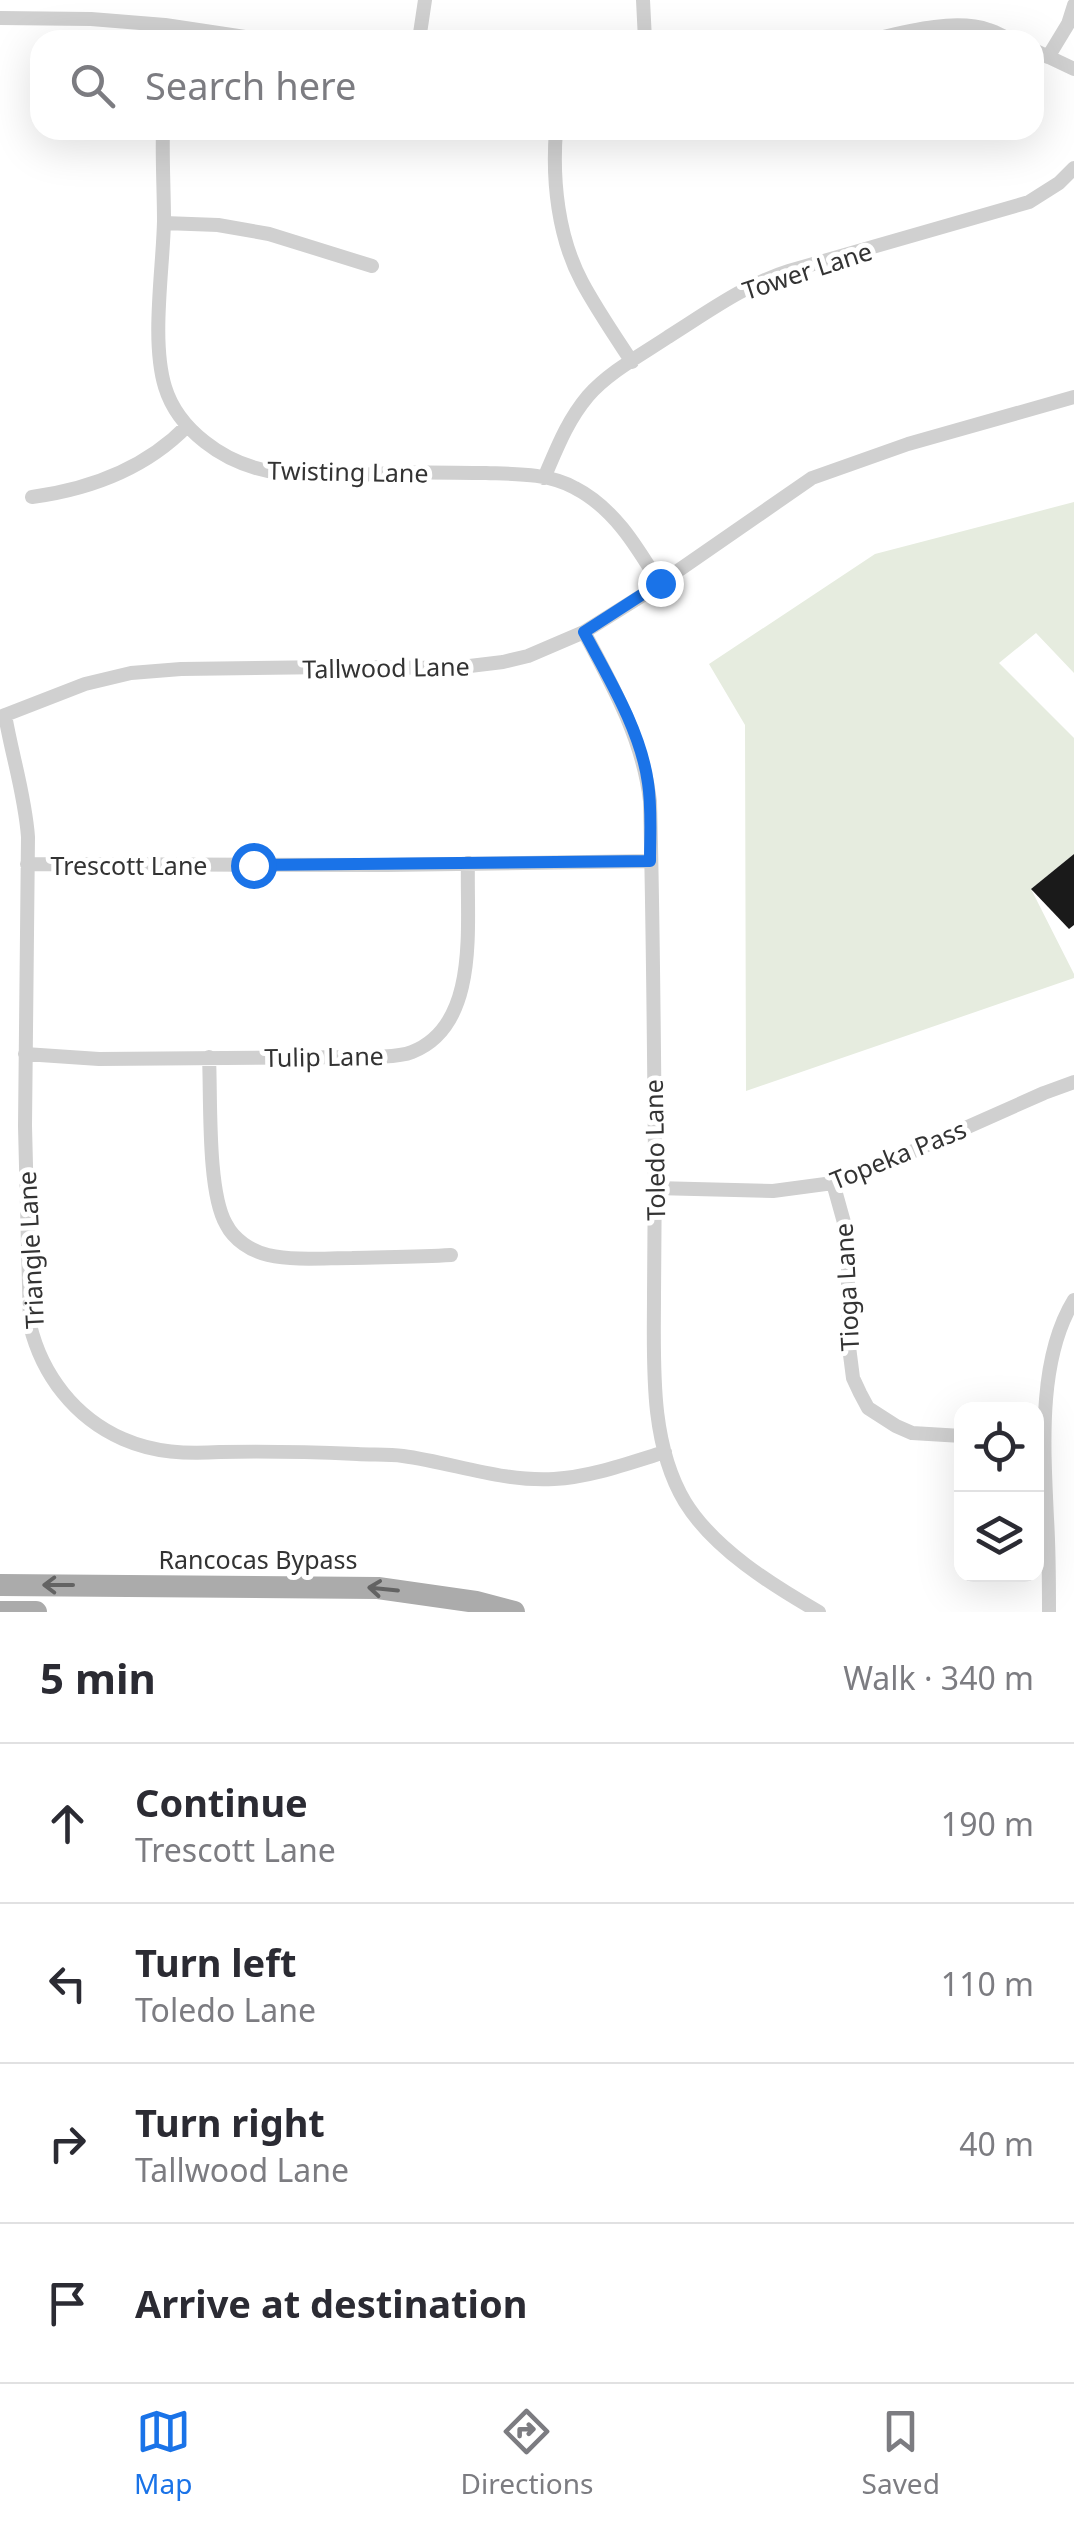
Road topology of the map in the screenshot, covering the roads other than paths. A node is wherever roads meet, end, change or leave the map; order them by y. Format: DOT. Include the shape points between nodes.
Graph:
graph roads {
  1 [pos="425,0"];
  2 [pos="643,0"];
  3 [pos="1074,6"];
  4 [pos="0,18"];
  5 [pos="154,30"];
  6 [pos="420,30"];
  7 [pos="644,30"];
  8 [pos="920,30"];
  9 [pos="990,30"];
  10 [pos="1044,50"];
  11 [pos="1044,54"];
  12 [pos="1074,69"];
  13 [pos="163,140"];
  14 [pos="556,140"];
  15 [pos="1074,168"];
  16 [pos="164,224"];
  17 [pos="372,266"];
  18 [pos="632,362"];
  19 [pos="1074,397"];
  20 [pos="188,426"];
  21 [pos="544,478"];
  22 [pos="32,498"];
  23 [pos="660,583"];
  24 [pos="584,632"];
  25 [pos="2,716"];
  26 [pos="650,861"];
  27 [pos="468,862"];
  28 [pos="26,864"];
  29 [pos="25,1054"];
  30 [pos="209,1057"];
  31 [pos="1074,1082"];
  32 [pos="833,1183"];
  33 [pos="654,1188"];
  34 [pos="452,1255"];
  35 [pos="1074,1300"];
  36 [pos="1044,1404"];
  37 [pos="954,1436"];
  38 [pos="665,1452"];
  39 [pos="1044,1466"];
  40 [pos="0,1586"];
  41 [pos="0,1612"];
  42 [pos="36,1612"];
  43 [pos="514,1612"];
  44 [pos="819,1612"];
  45 [pos="1049,1612"];
  1 -- 6 [label="street"];
  2 -- 7 [label="street"];
  3 -- 10 [label="street" via="1068,24"];
  4 -- 5 [label="street" via="91,19"];
  8 -- 9 [label="street"];
  11 -- 12 [label="street"];
  13 -- 16 [label="street, Twisting Lane"];
  14 -- 18 [label="street" via="556,193 568,247"];
  15 -- 18 [label="street, Tower Lane" via="1029,202 768,278"];
  16 -- 17 [label="street" via="269,234"];
  16 -- 20 [label="street, Twisting Lane" via="161,368 172,405"];
  18 -- 21 [label="street, Tower Lane" via="580,406"];
  19 -- 23 [label="street, Tallwood Lane" via="812,478"];
  20 -- 21 [label="street, Twisting Lane" via="224,456 260,471"];
  20 -- 22 [label="street" via="125,472"];
  21 -- 23 [label="street, Twisting Lane" via="574,487 602,507"];
  23 -- 24 [label="street, Tallwood Lane"];
  24 -- 25 [label="street, Tallwood Lane" via="528,656 453,668 132,673"];
  24 -- 26 [label="street, Toledo Lane" via="642,758"];
  25 -- 28 [label="street, Triangle Lane" via="26,817"];
  26 -- 27 [label="street, Trescott Lane"];
  26 -- 33 [label="street, Toledo Lane"];
  27 -- 28 [label="street, Trescott Lane"];
  27 -- 30 [label="street, Tulip Lane" via="460,996 446,1024 422,1047 373,1057"];
  28 -- 29 [label="street, Triangle Lane"];
  29 -- 30 [label="street, Tulip Lane"];
  29 -- 38 [label="street, Triangle Lane" via="30,1325 56,1384 101,1428 177,1454 402,1456 532,1479 573,1477"];
  30 -- 34 [label="street" via="217,1192 236,1238 266,1254 301,1259"];
  31 -- 32 [label="street, Topeka Pass"];
  32 -- 33 [label="street, Topeka Pass" via="772,1192"];
  32 -- 37 [label="street, Tioga Lane" via="845,1226 848,1339 860,1394 868,1408 896,1426"];
  33 -- 38 [label="street, Toledo Lane" via="654,1351"];
  35 -- 36 [label="street" via="1051,1355"];
  38 -- 44 [label="street, Toledo Lane" via="699,1522 756,1574"];
  39 -- 45 [label="street"];
  43 -- 40 [label="main road, Rancocas Bypass, one-way" via="378,1588"];
  41 -- 42 [label="main road"];
}
